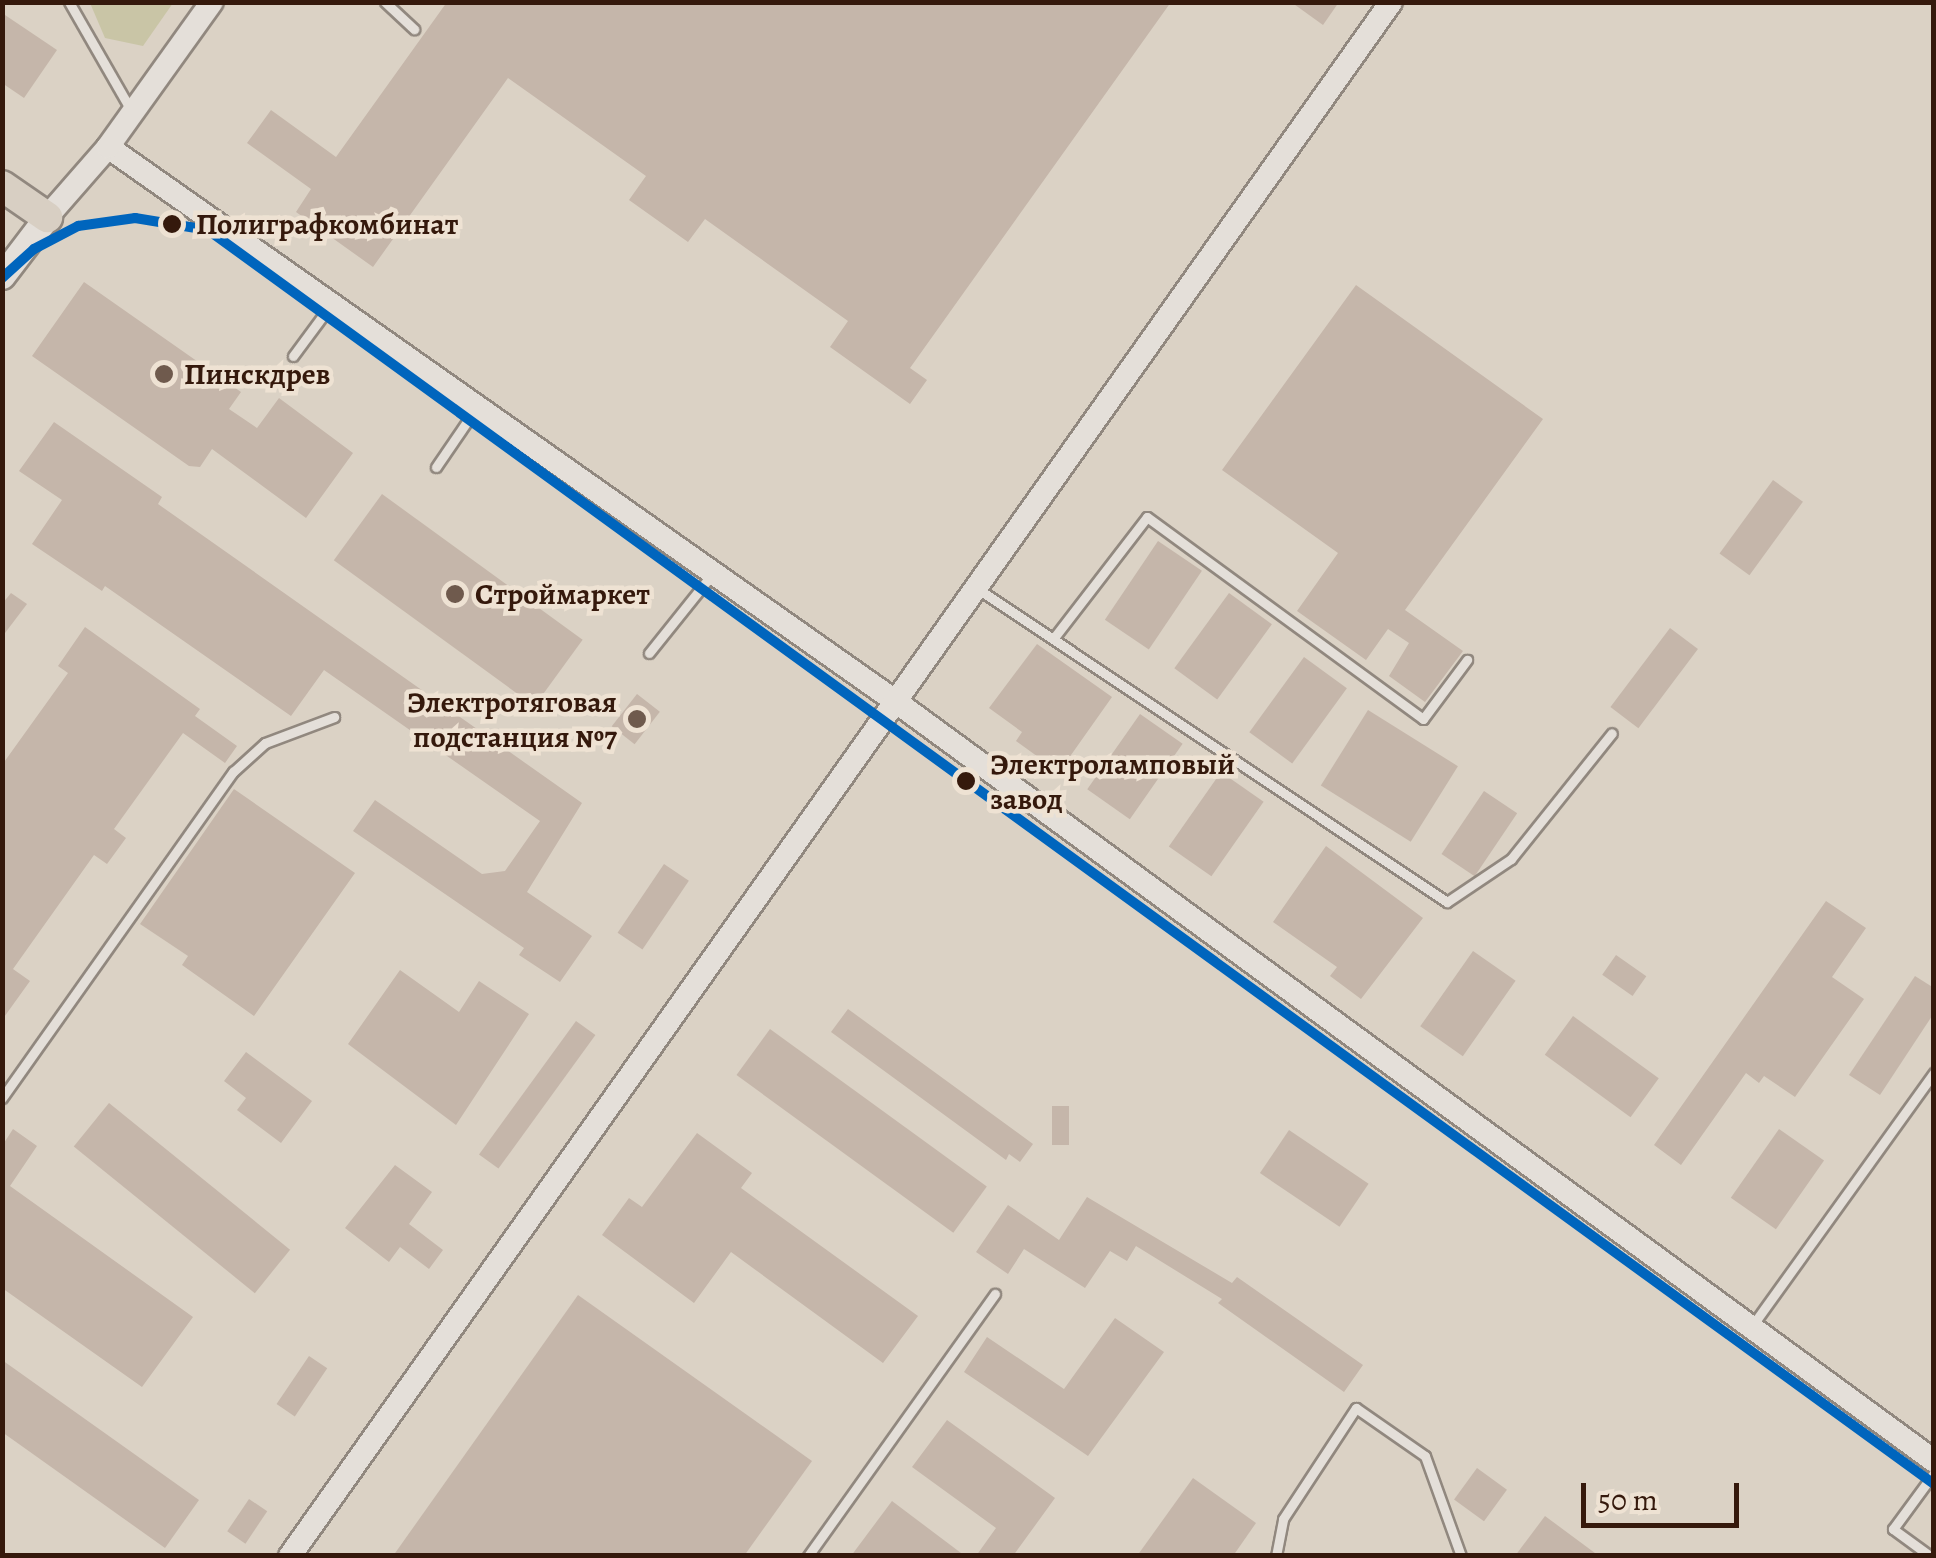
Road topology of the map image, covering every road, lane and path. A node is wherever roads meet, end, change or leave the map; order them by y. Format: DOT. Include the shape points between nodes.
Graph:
graph roads {
  1 [pos="68,2"];
  2 [pos="212,2"];
  3 [pos="384,2"];
  4 [pos="1391,2"];
  5 [pos="414,29"];
  6 [pos="132,112"];
  7 [pos="108,147"];
  8 [pos="2,186"];
  9 [pos="47,217"];
  10 [pos="2,276"];
  11 [pos="331,304"];
  12 [pos="293,356"];
  13 [pos="478,406"];
  14 [pos="436,467"];
  15 [pos="713,572"];
  16 [pos="976,587"];
  17 [pos="1053,639"];
  18 [pos="649,653"];
  19 [pos="1467,660"];
  20 [pos="895,700"];
  21 [pos="334,717"];
  22 [pos="1612,733"];
  23 [pos="1934,1073"];
  24 [pos="2,1098"];
  25 [pos="995,1294"];
  26 [pos="1750,1328"];
  27 [pos="1934,1461"];
  28 [pos="1934,1473"];
  29 [pos="290,1556"];
  30 [pos="808,1556"];
  31 [pos="1276,1556"];
  32 [pos="1460,1556"];
  33 [pos="1930,1556"];
  1 -- 6 [label="lane"];
  2 -- 6 [label="street"];
  3 -- 5 [label="lane"];
  4 -- 16 [label="street"];
  6 -- 7 [label="street"];
  7 -- 9 [label="street"];
  7 -- 11 [label="street"];
  8 -- 9 [label="main road"];
  9 -- 10 [label="main road"];
  11 -- 12 [label="lane"];
  11 -- 13 [label="street"];
  13 -- 14 [label="lane"];
  13 -- 15 [label="street"];
  15 -- 18 [label="lane"];
  15 -- 20 [label="street"];
  16 -- 17 [label="lane"];
  16 -- 20 [label="street"];
  17 -- 19 [label="lane" via="1147,517 1423,719"];
  17 -- 22 [label="lane" via="1447,902 1511,859"];
  20 -- 26 [label="street"];
  20 -- 29 [label="street"];
  21 -- 24 [label="lane" via="265,743 233,772"];
  23 -- 26 [label="lane"];
  25 -- 30 [label="lane"];
  26 -- 27 [label="street"];
  28 -- 33 [label="lane" via="1893,1530"];
  31 -- 32 [label="lane" via="1283,1519 1356,1408 1425,1456"];
}
